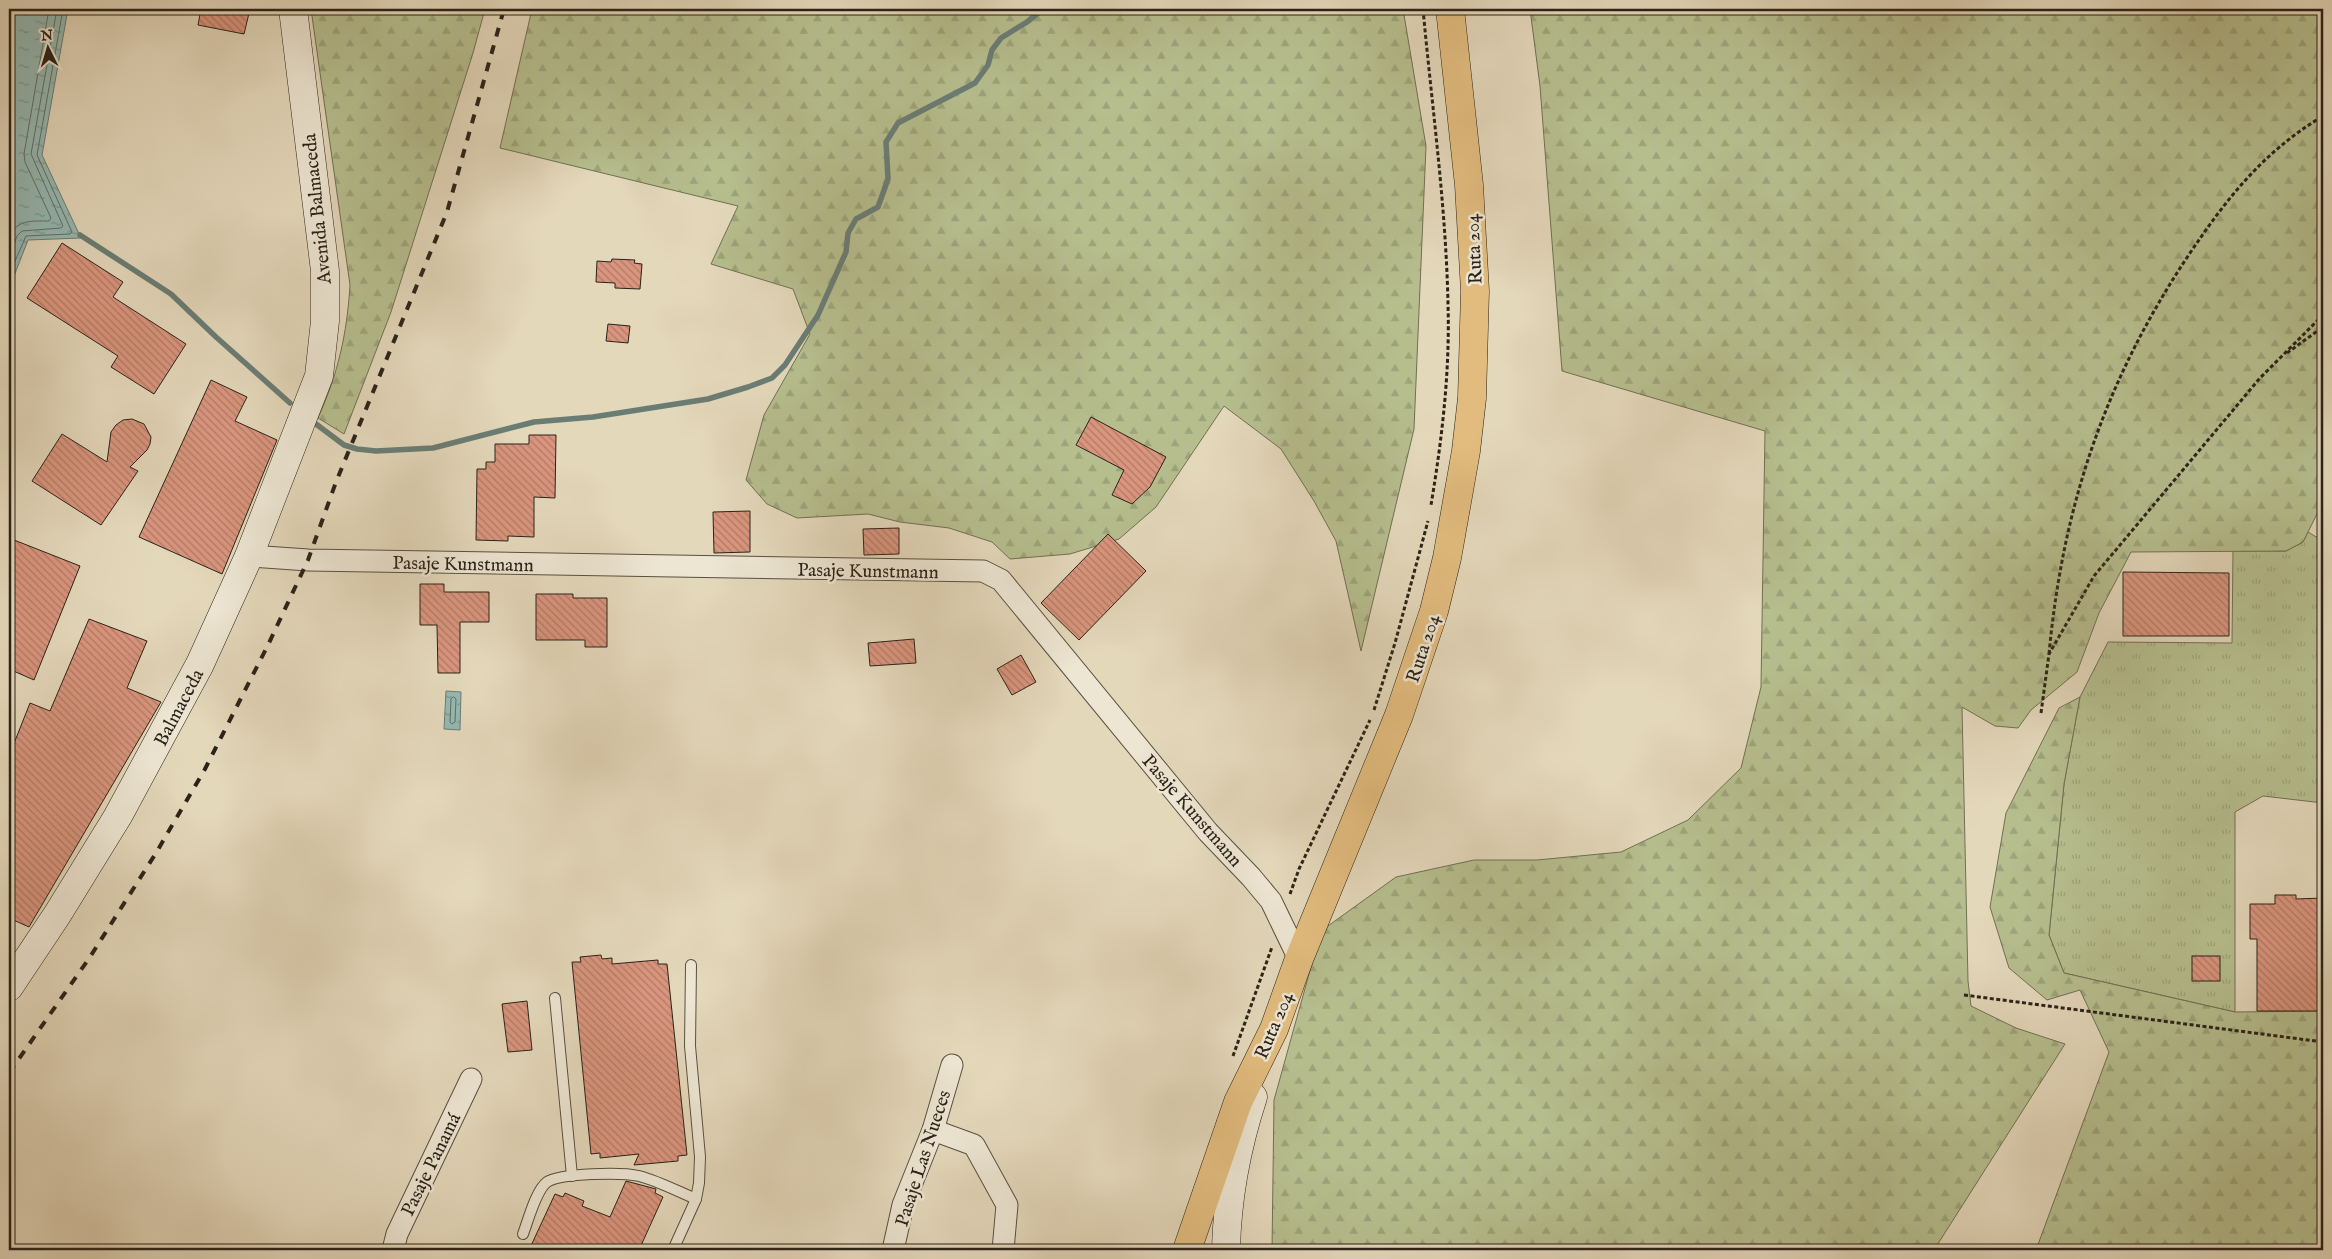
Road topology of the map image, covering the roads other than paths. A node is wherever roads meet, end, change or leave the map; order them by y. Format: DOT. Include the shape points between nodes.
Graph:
graph roads {
  1 [pos="293,9"];
  2 [pos="1450,9"];
  3 [pos="308,407"];
  4 [pos="249,556"];
  5 [pos="1299,960"];
  6 [pos="691,965"];
  7 [pos="9,987"];
  8 [pos="554,998"];
  9 [pos="1274,1030"];
  10 [pos="952,1065"];
  11 [pos="471,1079"];
  12 [pos="933,1130"];
  13 [pos="572,1176"];
  14 [pos="696,1199"];
  15 [pos="523,1234"];
  16 [pos="393,1250"];
  17 [pos="673,1250"];
  18 [pos="893,1250"];
  19 [pos="1004,1250"];
  20 [pos="1187,1250"];
  21 [pos="1226,1250"];
  1 -- 3 [label="main road, Avenida Balmaceda" via="325,271 325,321 319,376"];
  2 -- 5 [label="main road, Ruta 204" via="1469,185 1475,291 1472,398 1458,504 1434,611 1415,672"];
  3 -- 4 [label="main road, Balmaceda"];
  4 -- 5 [label="street, Pasaje Kunstmann" via="308,560 983,571 1002,580 1208,832 1251,877 1271,902"];
  4 -- 7 [label="main road, Balmaceda" via="211,642 146,766 88,866"];
  5 -- 9 [label="main road, Ruta 204"];
  6 -- 14 [label="lane" via="690,1046 700,1157"];
  8 -- 13 [label="lane"];
  9 -- 20 [label="main road, Ruta 204" via="1238,1102"];
  9 -- 21 [label="main road" via="1242,1130 1227,1220"];
  10 -- 12 [label="street, Pasaje Las Nueces"];
  11 -- 16 [label="street, Pasaje Panamá" via="396,1234"];
  12 -- 18 [label="street, Pasaje Las Nueces" via="903,1205"];
  12 -- 19 [label="street" via="974,1145 1007,1204"];
  13 -- 14 [label="lane" via="636,1175"];
  13 -- 15 [label="lane" via="548,1182 540,1190"];
  14 -- 17 [label="lane"];
}
